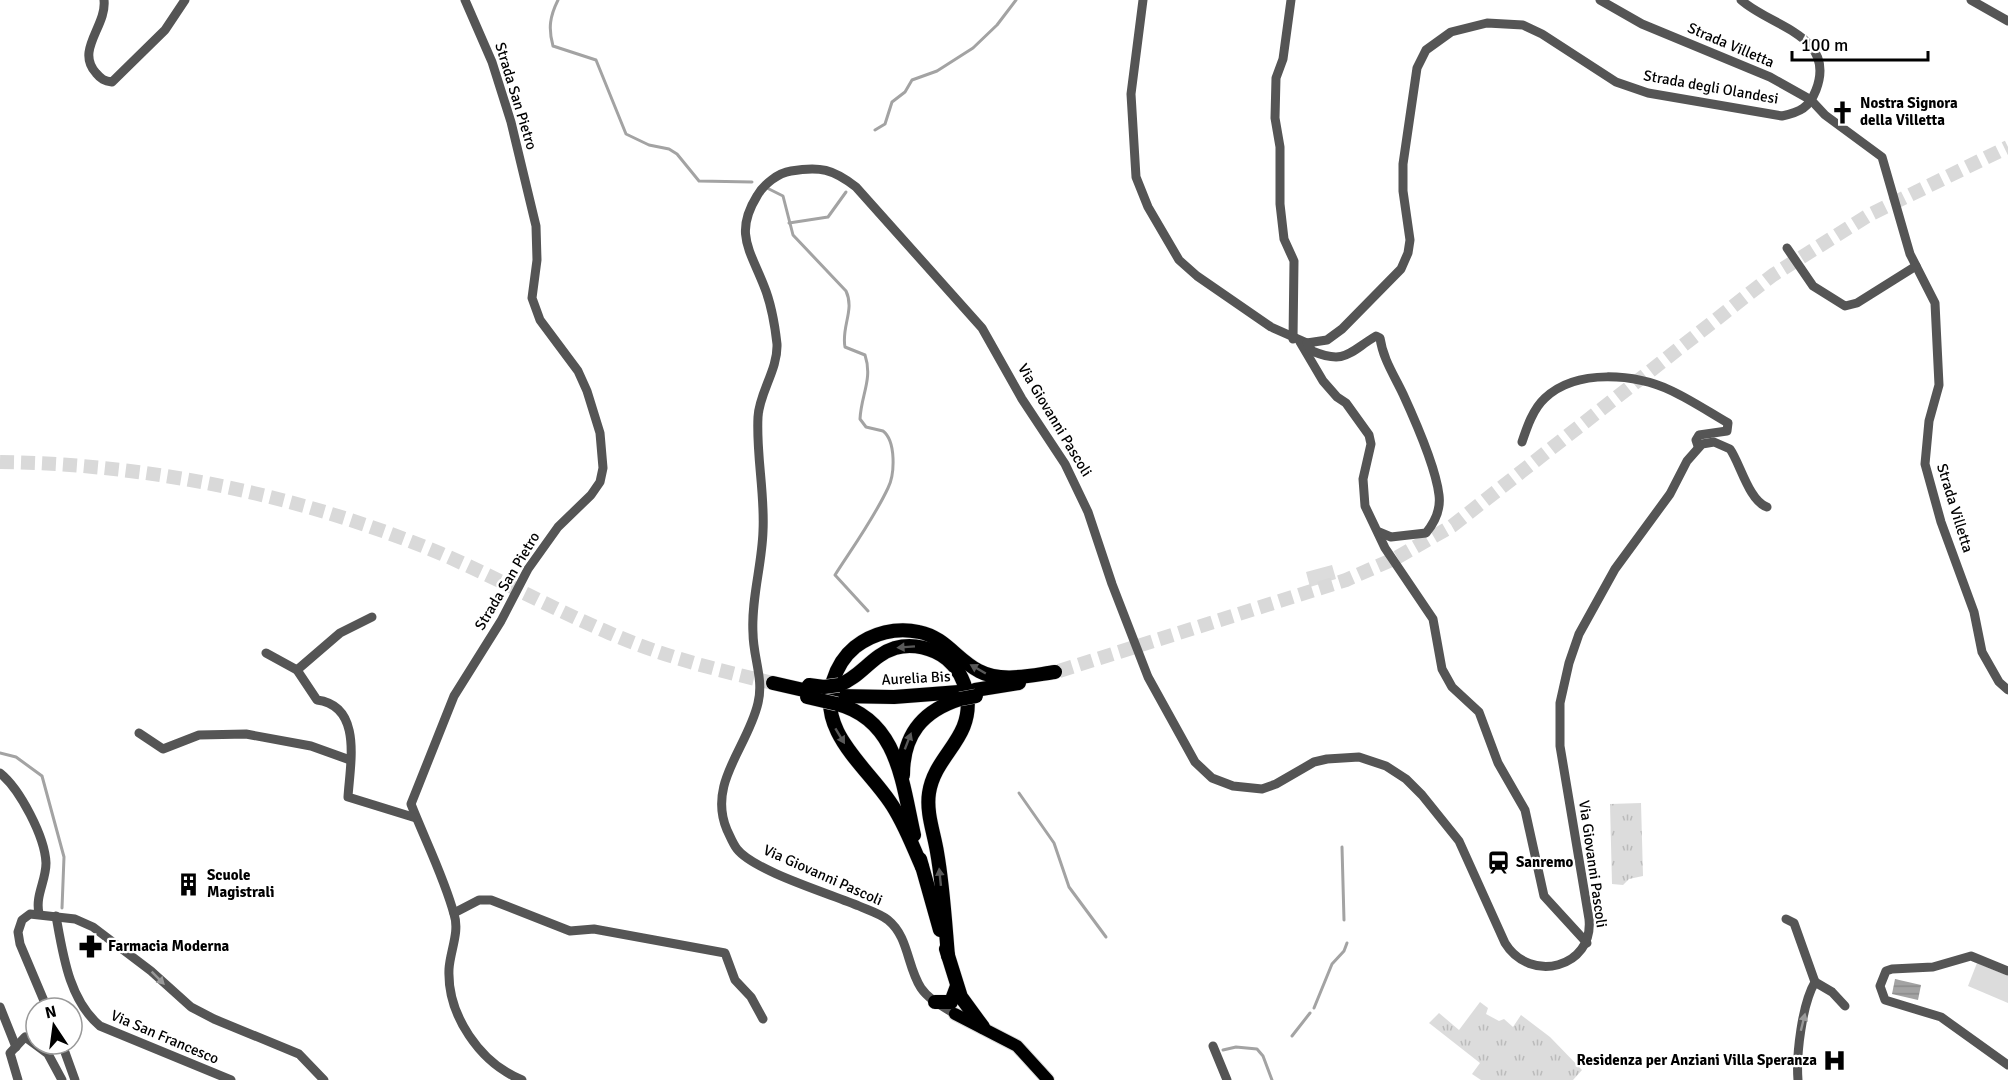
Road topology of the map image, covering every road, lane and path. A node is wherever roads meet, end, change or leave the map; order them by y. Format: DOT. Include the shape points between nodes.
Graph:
graph roads {
  1 [pos="104,0"];
  2 [pos="185,0"];
  3 [pos="465,0"];
  4 [pos="1143,0"];
  5 [pos="1291,0"];
  6 [pos="1600,0"];
  7 [pos="1741,0"];
  8 [pos="1971,0"];
  9 [pos="2008,21"];
  10 [pos="1811,100"];
  11 [pos="1787,248"];
  12 [pos="1916,266"];
  13 [pos="1300,341"];
  14 [pos="1522,442"];
  15 [pos="1698,447"];
  16 [pos="1767,507"];
  17 [pos="1379,532"];
  18 [pos="372,616"];
  19 [pos="267,653"];
  20 [pos="297,670"];
  21 [pos="779,685"];
  22 [pos="2008,690"];
  23 [pos="838,695"];
  24 [pos="959,695"];
  25 [pos="139,733"];
  26 [pos="350,760"];
  27 [pos="0,773"];
  28 [pos="416,818"];
  29 [pos="910,819"];
  30 [pos="922,867"];
  31 [pos="454,913"];
  32 [pos="39,914"];
  33 [pos="56,916"];
  34 [pos="1786,919"];
  35 [pos="1587,943"];
  36 [pos="948,956"];
  37 [pos="2008,971"];
  38 [pos="1815,982"];
  39 [pos="959,992"];
  40 [pos="42,996"];
  41 [pos="935,1002"];
  42 [pos="1845,1006"];
  43 [pos="0,1007"];
  44 [pos="955,1014"];
  45 [pos="763,1019"];
  46 [pos="983,1027"];
  47 [pos="1213,1046"];
  48 [pos="16,1047"];
  49 [pos="66,1056"];
  50 [pos="2008,1065"];
  51 [pos="18,1080"];
  52 [pos="62,1080"];
  53 [pos="75,1080"];
  54 [pos="231,1080"];
  55 [pos="324,1080"];
  56 [pos="522,1080"];
  57 [pos="1048,1080"];
  58 [pos="1227,1080"];
  59 [pos="1798,1080"];
  1 -- 2 [label="street" via="101,22 87,52 90,67 104,81 112,82 165,30"];
  3 -- 28 [label="street, Strada San Pietro" via="492,62 511,122 536,226 532,298 540,320 578,371 587,391 600,433 603,468 591,495 558,527 528,569 454,696 411,804"];
  4 -- 13 [label="street" via="1131,94 1139,188 1179,260 1225,298"];
  5 -- 13 [label="street" via="1283,59 1276,78 1275,118 1280,147 1280,204 1284,239 1294,261"];
  6 -- 10 [label="street, Strada Villetta" via="1642,24 1770,77"];
  7 -- 10 [label="street" via="1806,39 1821,69"];
  8 -- 9 [label="street"];
  10 -- 12 [label="street, Strada Villetta" via="1882,157"];
  10 -- 13 [label="street, Strada degli Olandesi" via="1801,112 1782,116 1648,93 1597,72 1523,25 1487,23 1451,32 1426,50 1418,68 1403,164 1410,240 1401,269 1327,340"];
  11 -- 12 [label="street" via="1813,286 1845,306 1853,305"];
  12 -- 22 [label="street, Strada Villetta" via="1935,303 1939,357 1939,385 1929,421 1925,464 1941,522 1974,612 1982,652"];
  13 -- 17 [label="street" via="1323,381 1351,410 1371,439 1362,490 1365,506"];
  13 -- 17 [label="street" via="1312,351 1336,358 1355,353 1376,336 1380,338 1387,366 1404,396 1434,477 1438,509 1426,533 1391,537"];
  14 -- 15 [label="street, Via Giovanni Pascoli" via="1537,407 1556,390 1584,380 1616,377 1672,391 1728,423 1727,431 1699,435"];
  15 -- 16 [label="street" via="1714,442 1730,449 1741,474 1761,505"];
  15 -- 35 [label="street, Via Giovanni Pascoli" via="1670,494 1615,569 1579,634 1560,703 1560,746 1589,919"];
  17 -- 35 [label="street" via="1385,548 1433,619 1442,669 1452,687 1479,712 1498,763 1525,810 1544,896"];
  18 -- 20 [label="street" via="340,633"];
  19 -- 20 [label="street"];
  20 -- 26 [label="street" via="317,700 329,702 346,724 353,737"];
  21 -- 23 [label="highway, Aurelia Bis"];
  23 -- 24 [label="highway, Aurelia Bis"];
  23 -- 29 [label="highway" via="869,717 886,736"];
  36 -- 23 [label="highway, one-way" via="940,873 928,811 929,793 937,770 964,729 968,707 964,682 945,658 911,646 894,648 879,656"];
  29 -- 24 [label="highway, one-way" via="903,777 908,740 924,717"];
  24 -- 30 [label="highway, Aurelia Bis, one-way" via="1057,672 1017,676 979,672 944,643 906,630 872,637 844,658 829,698 832,722 891,804"];
  25 -- 26 [label="street" via="163,748 199,735 246,734 311,746"];
  26 -- 28 [label="street" via="348,797"];
  27 -- 32 [label="street" via="20,796 40,839 46,861 37,902"];
  28 -- 31 [label="street, Strada San Pietro"];
  29 -- 30 [label="highway"];
  30 -- 36 [label="highway"];
  31 -- 45 [label="street" via="479,900 491,900 570,931 594,929 725,953 735,980 751,997"];
  31 -- 56 [label="street, Strada San Pietro" via="449,969 452,994 464,1029 488,1058"];
  32 -- 33 [label="street"];
  32 -- 40 [label="street" via="22,920 18,936"];
  33 -- 54 [label="street, Via San Francesco" via="69,972 84,1012 100,1026"];
  33 -- 55 [label="street, one-way" via="93,927 191,1007 299,1054"];
  34 -- 38 [label="street" via="1794,923"];
  35 -- 41 [label="street, Via Giovanni Pascoli" via="1573,957 1547,967 1521,962 1512,954 1459,841 1422,795 1386,766 1359,757 1327,759 1262,789 1233,786 1212,778 1195,762 1148,677 1077,484 982,328 856,187 837,172 811,168 783,172 762,189 747,212 744,238 764,287 777,346 771,379 758,414 763,530 753,636 760,695 727,773 721,814 737,849 745,856 888,920 902,937 921,988"];
  36 -- 39 [label="highway"];
  37 -- 50 [label="street" via="1971,956 1933,967 1892,969 1886,971 1880,986 1882,996 1890,1003 1941,1017"];
  38 -- 42 [label="street"];
  59 -- 38 [label="street, one-way" via="1802,1026"];
  39 -- 41 [label="highway" via="951,1002"];
  39 -- 44 [label="highway"];
  39 -- 46 [label="highway"];
  41 -- 44 [label="street, Via Giovanni Pascoli"];
  43 -- 48 [label="street"];
  44 -- 46 [label="main road, Via Giovanni Pascoli"];
  46 -- 57 [label="main road, Via Giovanni Pascoli" via="1017,1046"];
  47 -- 58 [label="street"];
  48 -- 51 [label="street" via="10,1053"];
  48 -- 52 [label="street" via="25,1038 48,1054"];
  49 -- 53 [label="street"];
}
